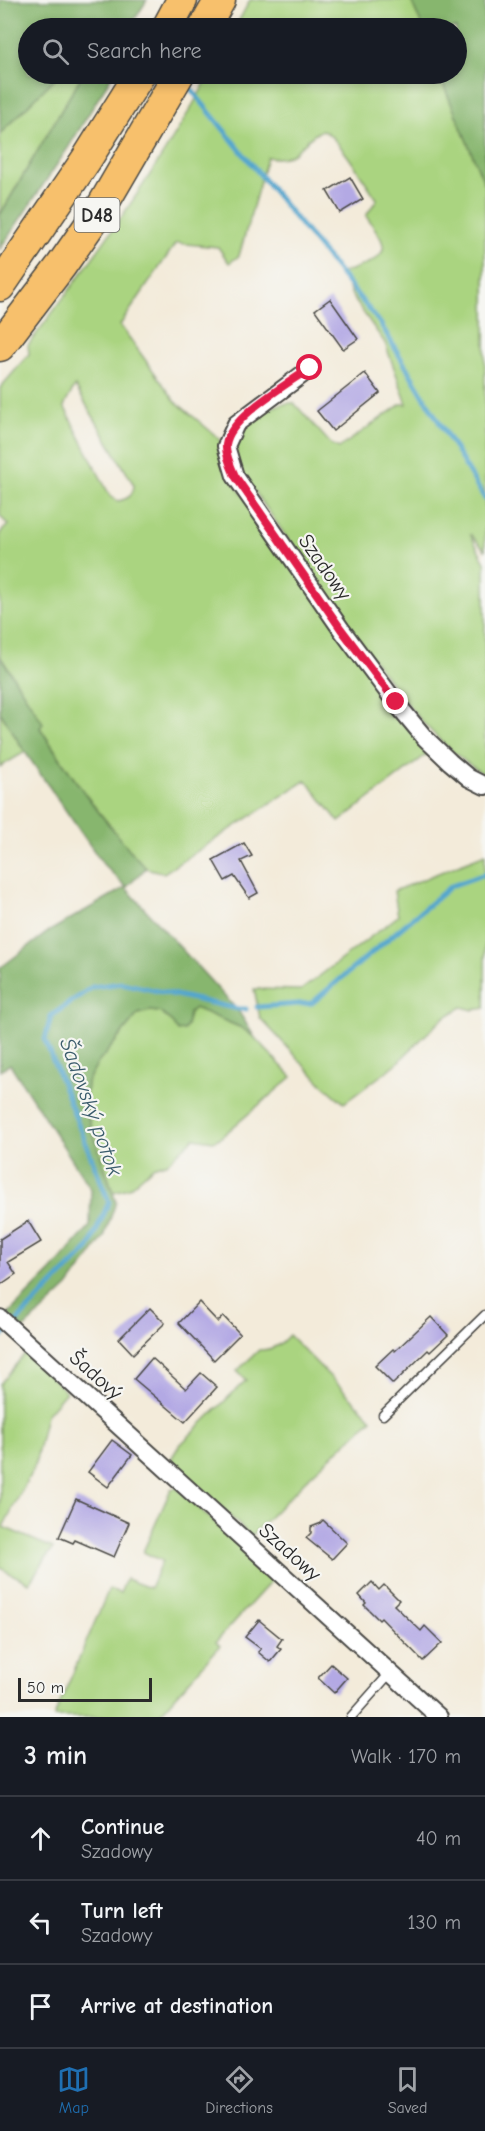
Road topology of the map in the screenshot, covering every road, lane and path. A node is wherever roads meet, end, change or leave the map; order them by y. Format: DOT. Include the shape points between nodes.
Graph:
graph roads {
  1 [pos="182,0"];
  2 [pos="220,0"];
  3 [pos="172,18"];
  4 [pos="210,18"];
  5 [pos="134,84"];
  6 [pos="173,84"];
  7 [pos="0,286"];
  8 [pos="0,346"];
  9 [pos="310,368"];
  10 [pos="485,786"];
  11 [pos="485,1315"];
  12 [pos="1,1319"];
  13 [pos="383,1415"];
  14 [pos="160,1463"];
  15 [pos="391,1672"];
  16 [pos="351,1717"];
  17 [pos="439,1717"];
  1 -- 3 [label="highway"];
  2 -- 4 [label="highway"];
  5 -- 7 [label="highway, D48"];
  6 -- 8 [label="highway, D48" via="98,213"];
  9 -- 10 [label="street, Szadowy" via="236,424 226,446 235,476 341,629 425,738 469,778"];
  11 -- 13 [label="lane"];
  12 -- 14 [label="street, Šadový"];
  14 -- 15 [label="street, Szadowy"];
  15 -- 16 [label="lane"];
  15 -- 17 [label="street, Szadowy"];
}
